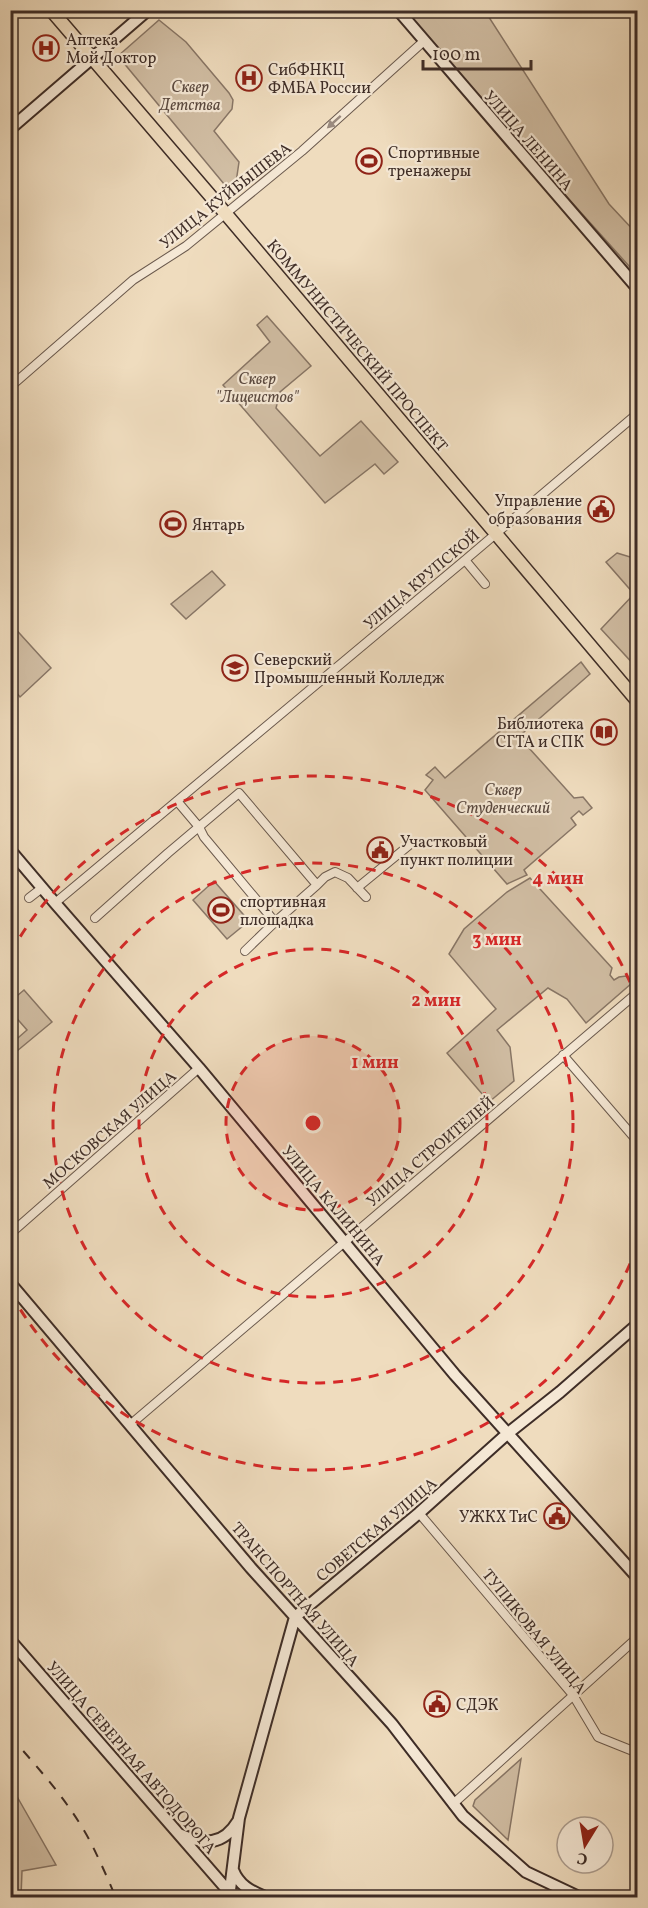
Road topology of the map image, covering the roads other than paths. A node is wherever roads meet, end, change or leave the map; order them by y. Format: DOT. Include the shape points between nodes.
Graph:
graph roads {
  1 [pos="51,10"];
  2 [pos="148,10"];
  3 [pos="398,10"];
  4 [pos="424,41"];
  5 [pos="93,58"];
  6 [pos="10,129"];
  7 [pos="226,214"];
  8 [pos="638,290"];
  9 [pos="10,387"];
  10 [pos="638,413"];
  11 [pos="496,533"];
  12 [pos="465,560"];
  13 [pos="484,584"];
  14 [pos="638,702"];
  15 [pos="177,801"];
  16 [pos="199,826"];
  17 [pos="413,842"];
  18 [pos="10,850"];
  19 [pos="317,885"];
  20 [pos="42,888"];
  21 [pos="357,888"];
  22 [pos="366,897"];
  23 [pos="29,898"];
  24 [pos="55,903"];
  25 [pos="95,918"];
  26 [pos="275,922"];
  27 [pos="246,951"];
  28 [pos="638,992"];
  29 [pos="562,1055"];
  30 [pos="199,1068"];
  31 [pos="638,1142"];
  32 [pos="12,1230"];
  33 [pos="345,1241"];
  34 [pos="10,1283"];
  35 [pos="638,1324"];
  36 [pos="131,1424"];
  37 [pos="507,1434"];
  38 [pos="419,1513"];
  39 [pos="638,1578"];
  40 [pos="295,1617"];
  41 [pos="638,1637"];
  42 [pos="10,1640"];
  43 [pos="573,1695"];
  44 [pos="638,1754"];
  45 [pos="453,1804"];
  46 [pos="239,1818"];
  47 [pos="178,1834"];
  48 [pos="232,1869"];
  49 [pos="230,1895"];
  50 [pos="266,1897"];
  51 [pos="581,1898"];
  1 -- 5 [label="main road, КОММУНИСТИЧЕСКИЙ ПРОСПЕКТ"];
  2 -- 5 [label="street"];
  3 -- 4 [label="street, УЛИЦА ЛЕНИНА"];
  4 -- 7 [label="street, УЛИЦА КУЙБЫШЕВА, one-way"];
  4 -- 8 [label="street, УЛИЦА ЛЕНИНА"];
  5 -- 6 [label="street"];
  5 -- 7 [label="main road, КОММУНИСТИЧЕСКИЙ ПРОСПЕКТ"];
  7 -- 9 [label="street, УЛИЦА КУЙБЫШЕВА" via="133,280"];
  7 -- 11 [label="main road, КОММУНИСТИЧЕСКИЙ ПРОСПЕКТ"];
  10 -- 11 [label="street, УЛИЦА КРУПСКОЙ"];
  11 -- 12 [label="street, УЛИЦА КРУПСКОЙ"];
  11 -- 14 [label="main road, КОММУНИСТИЧЕСКИЙ ПРОСПЕКТ"];
  12 -- 13 [label="street"];
  12 -- 15 [label="street, УЛИЦА КРУПСКОЙ"];
  15 -- 16 [label="street"];
  15 -- 24 [label="street, УЛИЦА КРУПСКОЙ"];
  16 -- 19 [label="street" via="239,793"];
  16 -- 25 [label="street"];
  16 -- 26 [label="street"];
  17 -- 21 [label="street"];
  18 -- 20 [label="street, УЛИЦА КАЛИНИНА"];
  19 -- 21 [label="street" via="335,872"];
  19 -- 26 [label="street"];
  20 -- 23 [label="street"];
  20 -- 24 [label="street, УЛИЦА КАЛИНИНА"];
  21 -- 22 [label="street"];
  24 -- 30 [label="street, УЛИЦА КАЛИНИНА"];
  26 -- 27 [label="street"];
  28 -- 29 [label="street, УЛИЦА СТРОИТЕЛЕЙ"];
  29 -- 31 [label="street"];
  29 -- 33 [label="street, УЛИЦА СТРОИТЕЛЕЙ"];
  30 -- 32 [label="street, МОСКОВСКАЯ УЛИЦА"];
  30 -- 33 [label="street, УЛИЦА КАЛИНИНА"];
  33 -- 36 [label="street, УЛИЦА СТРОИТЕЛЕЙ"];
  33 -- 37 [label="street, УЛИЦА КАЛИНИНА"];
  34 -- 36 [label="street, ТРАНСПОРТНАЯ УЛИЦА"];
  35 -- 37 [label="street, СОВЕТСКАЯ УЛИЦА"];
  36 -- 40 [label="street, ТРАНСПОРТНАЯ УЛИЦА"];
  37 -- 38 [label="street, СОВЕТСКАЯ УЛИЦА"];
  37 -- 39 [label="street, УЛИЦА КАЛИНИНА"];
  38 -- 40 [label="street, СОВЕТСКАЯ УЛИЦА"];
  38 -- 43 [label="street, ТУПИКОВАЯ УЛИЦА"];
  40 -- 45 [label="street, ТРАНСПОРТНАЯ УЛИЦА" via="392,1724"];
  40 -- 46 [label="street"];
  41 -- 43 [label="street"];
  42 -- 47 [label="street, УЛИЦА СЕВЕРНАЯ АВТОДОРОГА"];
  43 -- 44 [label="street, ТУПИКОВАЯ УЛИЦА" via="598,1737"];
  43 -- 45 [label="street"];
  45 -- 51 [label="street, ТРАНСПОРТНАЯ УЛИЦА" via="526,1872"];
  46 -- 47 [label="street" via="231,1832 221,1839 199,1841"];
  46 -- 48 [label="street"];
  47 -- 49 [label="street, УЛИЦА СЕВЕРНАЯ АВТОДОРОГА"];
  48 -- 49 [label="street"];
  48 -- 50 [label="street" via="241,1884"];
  49 -- 50 [label="street"];
}
